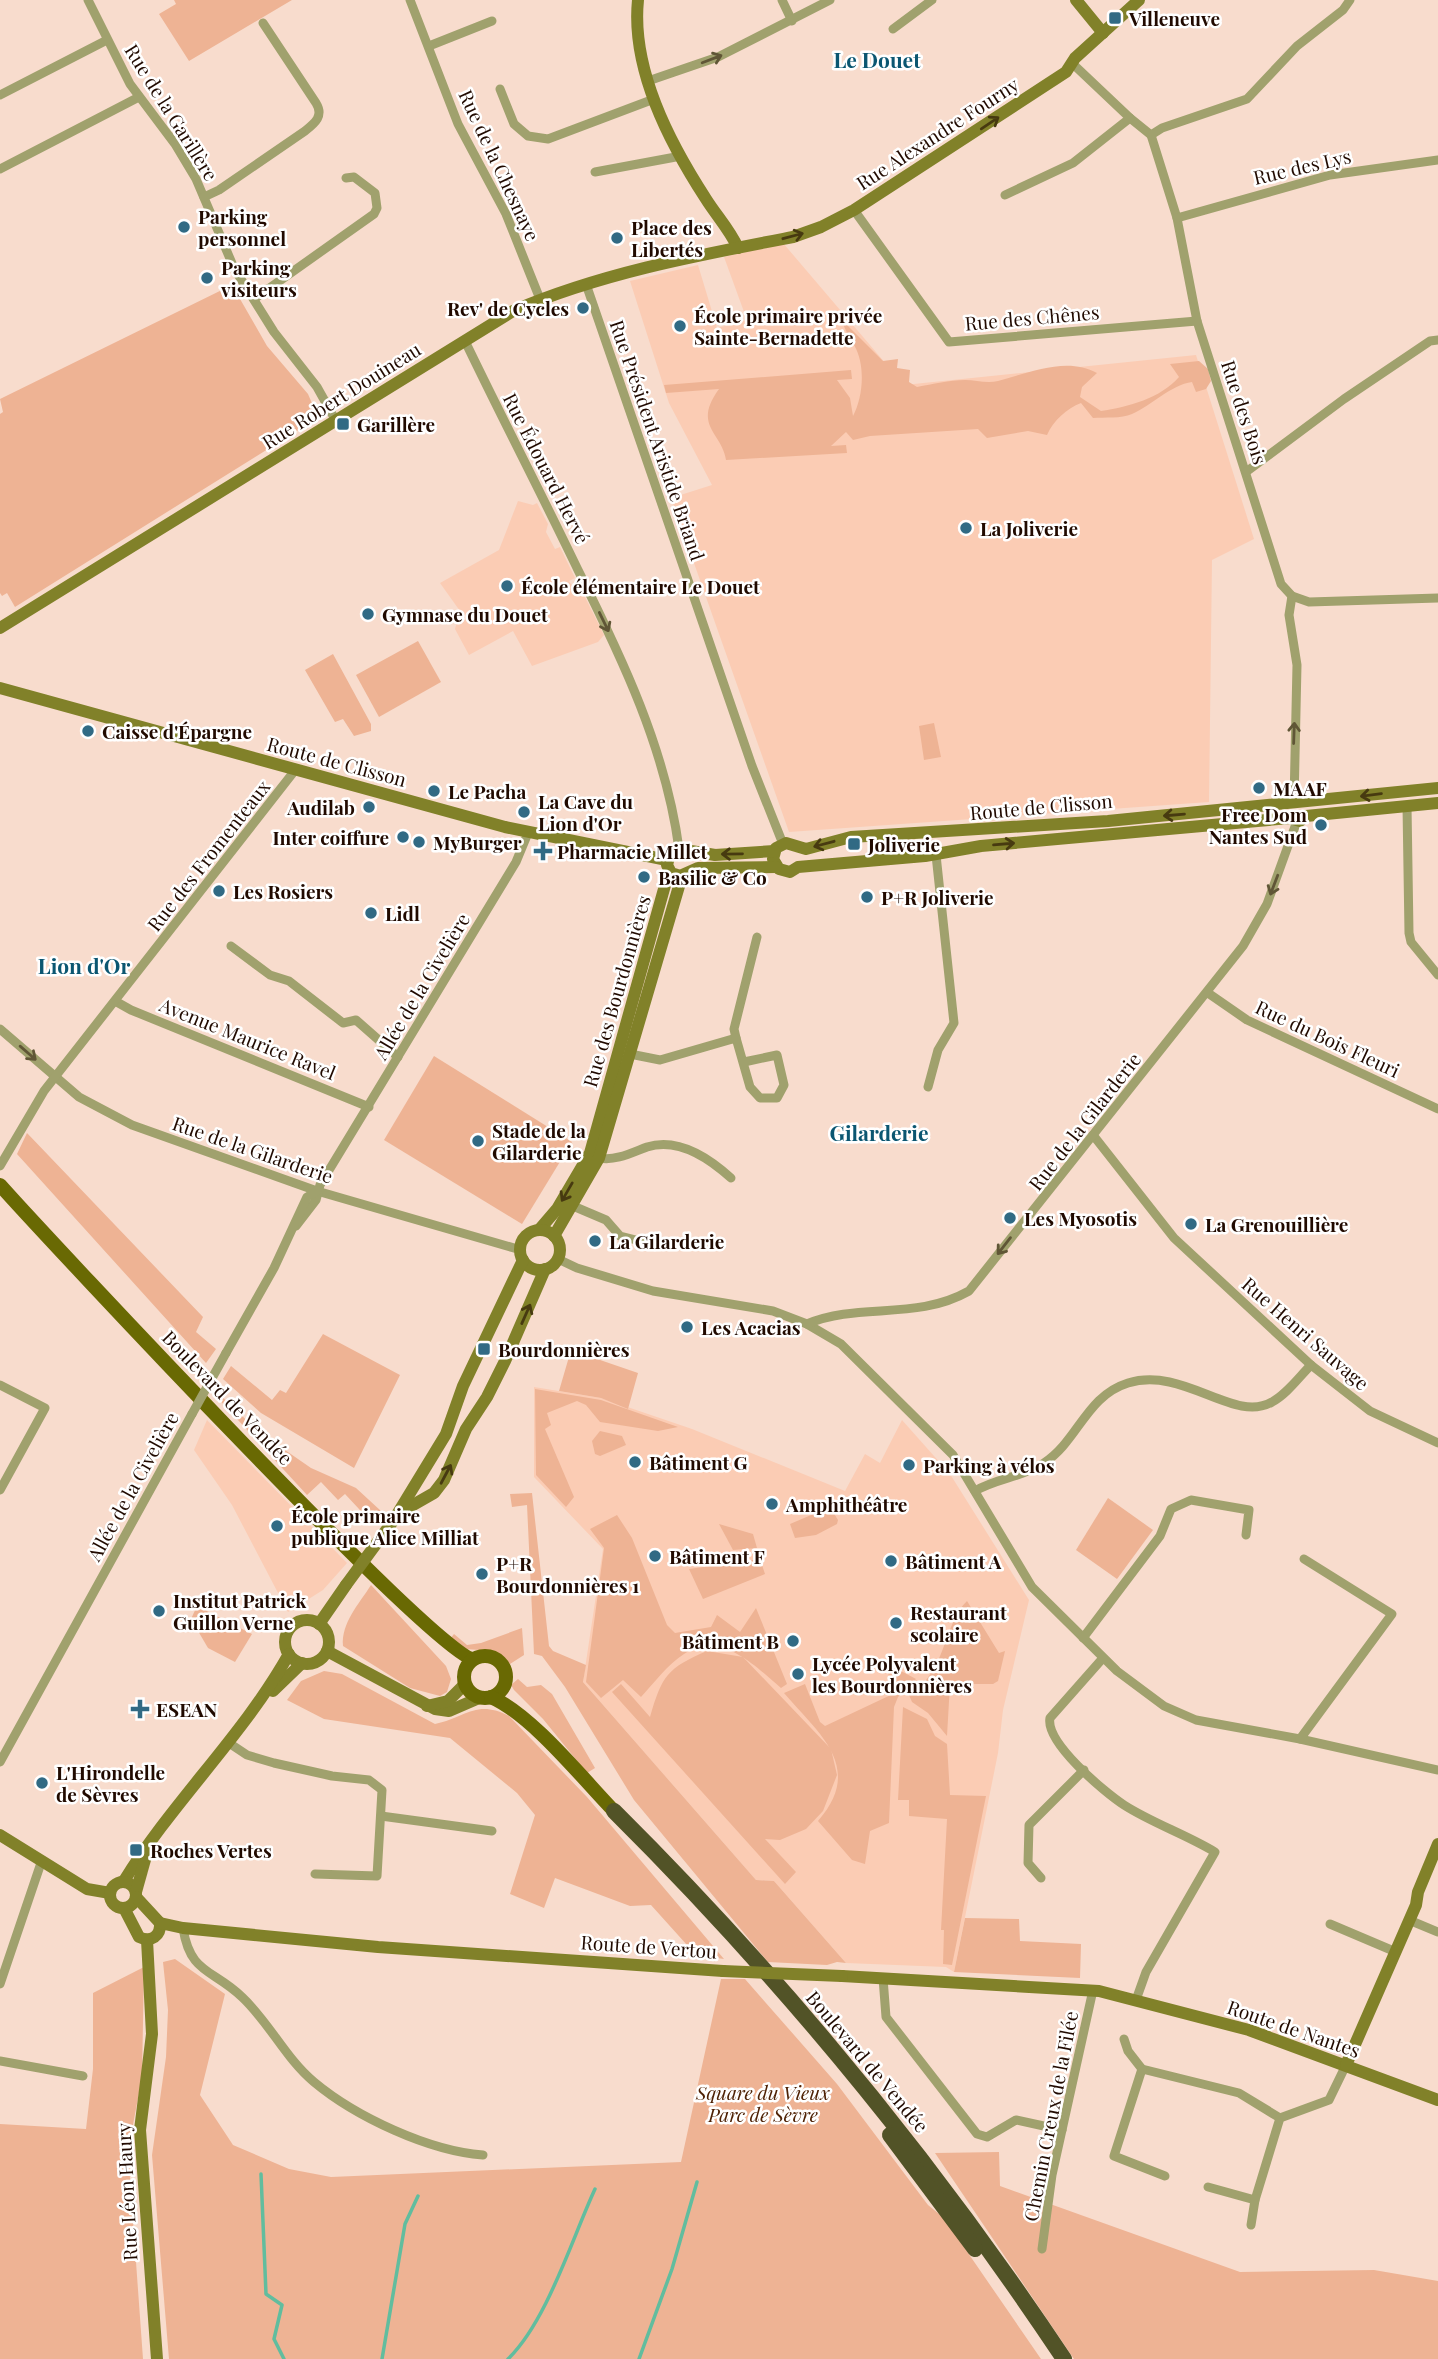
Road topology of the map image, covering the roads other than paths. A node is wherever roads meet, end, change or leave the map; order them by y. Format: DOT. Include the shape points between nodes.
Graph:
graph roads {
  1 [pos="88,0"];
  2 [pos="410,0"];
  3 [pos="782,0"];
  4 [pos="830,0"];
  5 [pos="932,0"];
  6 [pos="1076,0"];
  7 [pos="1139,0"];
  8 [pos="1350,0"];
  9 [pos="635,8"];
  10 [pos="492,21"];
  11 [pos="792,22"];
  12 [pos="263,23"];
  13 [pos="893,29"];
  14 [pos="1103,33"];
  15 [pos="107,40"];
  16 [pos="429,46"];
  17 [pos="1074,65"];
  18 [pos="648,82"];
  19 [pos="500,89"];
  20 [pos="0,95"];
  21 [pos="139,97"];
  22 [pos="654,99"];
  23 [pos="1129,118"];
  24 [pos="1151,135"];
  25 [pos="681,156"];
  26 [pos="1438,160"];
  27 [pos="0,169"];
  28 [pos="595,172"];
  29 [pos="346,178"];
  30 [pos="1005,195"];
  31 [pos="204,197"];
  32 [pos="853,210"];
  33 [pos="1177,218"];
  34 [pos="732,249"];
  35 [pos="586,284"];
  36 [pos="254,299"];
  37 [pos="540,299"];
  38 [pos="1197,321"];
  39 [pos="1438,340"];
  40 [pos="465,341"];
  41 [pos="336,421"];
  42 [pos="1246,472"];
  43 [pos="1292,596"];
  44 [pos="1438,598"];
  45 [pos="0,628"];
  46 [pos="0,688"];
  47 [pos="296,769"];
  48 [pos="1438,788"];
  49 [pos="1438,803"];
  50 [pos="1408,806"];
  51 [pos="1297,811"];
  52 [pos="528,833"];
  53 [pos="779,847"];
  54 [pos="797,847"];
  55 [pos="684,851"];
  56 [pos="936,855"];
  57 [pos="668,865"];
  58 [pos="776,867"];
  59 [pos="798,867"];
  60 [pos="687,873"];
  61 [pos="757,937"];
  62 [pos="231,946"];
  63 [pos="1438,975"];
  64 [pos="1208,993"];
  65 [pos="115,1001"];
  66 [pos="0,1030"];
  67 [pos="736,1038"];
  68 [pos="631,1054"];
  69 [pos="398,1056"];
  70 [pos="744,1062"];
  71 [pos="55,1077"];
  72 [pos="929,1087"];
  73 [pos="369,1107"];
  74 [pos="1438,1109"];
  75 [pos="1093,1135"];
  76 [pos="599,1158"];
  77 [pos="0,1166"];
  78 [pos="731,1178"];
  79 [pos="0,1185"];
  80 [pos="317,1191"];
  81 [pos="573,1206"];
  82 [pos="539,1230"];
  83 [pos="554,1236"];
  84 [pos="648,1242"];
  85 [pos="522,1255"];
  86 [pos="558,1259"];
  87 [pos="545,1269"];
  88 [pos="807,1324"];
  89 [pos="1311,1365"];
  90 [pos="0,1385"];
  91 [pos="1438,1443"];
  92 [pos="0,1490"];
  93 [pos="975,1491"];
  94 [pos="396,1517"];
  95 [pos="1246,1535"];
  96 [pos="1304,1559"];
  97 [pos="319,1624"];
  98 [pos="432,1632"];
  99 [pos="1083,1638"];
  100 [pos="327,1651"];
  101 [pos="289,1654"];
  102 [pos="1103,1658"];
  103 [pos="473,1659"];
  104 [pos="302,1663"];
  105 [pos="464,1680"];
  106 [pos="505,1685"];
  107 [pos="264,1698"];
  108 [pos="485,1698"];
  109 [pos="427,1706"];
  110 [pos="535,1730"];
  111 [pos="1300,1738"];
  112 [pos="229,1743"];
  113 [pos="0,1762"];
  114 [pos="1084,1770"];
  115 [pos="1438,1770"];
  116 [pos="614,1811"];
  117 [pos="381,1816"];
  118 [pos="492,1831"];
  119 [pos="0,1835"];
  120 [pos="1438,1844"];
  121 [pos="149,1845"];
  122 [pos="42,1860"];
  123 [pos="315,1874"];
  124 [pos="1041,1878"];
  125 [pos="124,1881"];
  126 [pos="110,1893"];
  127 [pos="136,1894"];
  128 [pos="124,1908"];
  129 [pos="155,1918"];
  130 [pos="1409,1920"];
  131 [pos="1330,1924"];
  132 [pos="134,1925"];
  133 [pos="183,1928"];
  134 [pos="1438,1932"];
  135 [pos="147,1940"];
  136 [pos="1396,1952"];
  137 [pos="4,1960"];
  138 [pos="883,1978"];
  139 [pos="0,1984"];
  140 [pos="1093,1990"];
  141 [pos="1136,2000"];
  142 [pos="1124,2039"];
  143 [pos="0,2061"];
  144 [pos="1346,2066"];
  145 [pos="1142,2069"];
  146 [pos="83,2076"];
  147 [pos="1438,2100"];
  148 [pos="1280,2118"];
  149 [pos="1062,2130"];
  150 [pos="483,2155"];
  151 [pos="1165,2176"];
  152 [pos="1208,2187"];
  153 [pos="1255,2200"];
  154 [pos="1251,2225"];
  155 [pos="1042,2249"];
  156 [pos="1037,2327"];
  157 [pos="157,2359"];
  158 [pos="1051,2359"];
  159 [pos="1064,2359"];
  1 -- 15 [label="street, Rue de la Garillère"];
  2 -- 16 [label="street, Rue de la Chesnaye"];
  3 -- 11 [label="street"];
  4 -- 11 [label="street"];
  5 -- 13 [label="street"];
  6 -- 14 [label="street"];
  7 -- 14 [label="street, Rue Alexandre Fourny"];
  8 -- 24 [label="street" via="1297,46 1247,99"];
  9 -- 18 [label="street"];
  10 -- 16 [label="street"];
  18 -- 11 [label="street, one-way" via="718,57"];
  12 -- 31 [label="street" via="316,103 317,122"];
  14 -- 17 [label="street, Rue Alexandre Fourny" via="1075,58"];
  15 -- 20 [label="street"];
  15 -- 21 [label="street, Rue de la Garillère"];
  16 -- 37 [label="street, Rue de la Chesnaye" via="458,124 506,214"];
  17 -- 23 [label="street"];
  32 -- 17 [label="street, Rue Alexandre Fourny, one-way"];
  18 -- 22 [label="street"];
  19 -- 22 [label="street" via="514,124 528,136 548,139"];
  21 -- 27 [label="street"];
  21 -- 31 [label="street, Rue de la Garillère" via="175,144"];
  22 -- 25 [label="street"];
  23 -- 24 [label="street"];
  23 -- 30 [label="street" via="1073,163"];
  24 -- 33 [label="street, Rue des Bois"];
  25 -- 28 [label="street"];
  25 -- 34 [label="street" via="727,231"];
  26 -- 33 [label="street, Rue des Lys" via="1330,175"];
  29 -- 36 [label="street" via="354,177 375,193 374,214"];
  31 -- 36 [label="street, Rue de la Garillère" via="225,252"];
  34 -- 32 [label="street, Rue Alexandre Fourny, one-way" via="793,237"];
  32 -- 38 [label="street, Rue des Chênes" via="949,342"];
  33 -- 38 [label="street, Rue des Bois"];
  34 -- 35 [label="street, Rue Robert Douineau"];
  35 -- 37 [label="street, Rue Robert Douineau"];
  35 -- 53 [label="street, Rue Président Aristide Briand"];
  36 -- 41 [label="street, Rue de la Garillère"];
  37 -- 40 [label="street, Rue Robert Douineau" via="513,310"];
  38 -- 42 [label="street, Rue des Bois"];
  39 -- 42 [label="street" via="1344,398"];
  40 -- 41 [label="street, Rue Robert Douineau"];
  40 -- 55 [label="street, Rue Édouard Hervé, one-way" via="634,689"];
  41 -- 45 [label="street, Rue Robert Douineau"];
  42 -- 43 [label="street, Rue des Bois" via="1281,584"];
  43 -- 44 [label="street" via="1309,602"];
  51 -- 43 [label="street, Rue des Bois, one-way"];
  46 -- 47 [label="street, Route de Clisson"];
  47 -- 52 [label="street, Route de Clisson"];
  47 -- 65 [label="street, Rue des Fromenteaux"];
  48 -- 51 [label="street, Route de Clisson, one-way"];
  49 -- 50 [label="street, Route de Clisson"];
  50 -- 51 [label="street, Route de Clisson"];
  50 -- 63 [label="street" via="1409,933"];
  51 -- 54 [label="street, Route de Clisson, one-way" via="920,831"];
  56 -- 51 [label="street, Route de Clisson, one-way"];
  51 -- 64 [label="street, Rue de la Gilarderie, one-way" via="1267,904"];
  52 -- 57 [label="street, Route de Clisson"];
  52 -- 69 [label="street, Allée de la Civelière" via="516,862"];
  53 -- 54 [label="street"];
  53 -- 55 [label="street, one-way" via="748,854"];
  53 -- 58 [label="street" via="773,859"];
  54 -- 59 [label="street" via="801,855"];
  55 -- 57 [label="street" via="670,853"];
  55 -- 60 [label="street, Rue des Bourdonnières" via="694,863"];
  56 -- 59 [label="street, Route de Clisson"];
  56 -- 72 [label="street" via="954,1023 939,1050"];
  57 -- 60 [label="street, Route de Clisson"];
  57 -- 82 [label="street, Rue des Bourdonnières, one-way" via="590,1153"];
  58 -- 59 [label="street" via="787,872"];
  58 -- 60 [label="street"];
  60 -- 68 [label="street, Rue des Bourdonnières"];
  61 -- 67 [label="street" via="734,1029"];
  62 -- 69 [label="street" via="270,975 289,981 343,1023 356,1020"];
  64 -- 74 [label="street, Rue du Bois Fleuri" via="1247,1020"];
  64 -- 75 [label="street, Rue de la Gilarderie"];
  65 -- 71 [label="street, Rue des Fromenteaux"];
  65 -- 73 [label="street, Avenue Maurice Ravel"];
  66 -- 71 [label="street, Rue de la Gilarderie, one-way"];
  67 -- 68 [label="street" via="660,1060"];
  67 -- 70 [label="street"];
  68 -- 76 [label="street, Rue des Bourdonnières"];
  69 -- 73 [label="street, Allée de la Civelière"];
  70 -- 70 [label="street" via="750,1087 760,1098 777,1098 784,1085 777,1055"];
  71 -- 77 [label="street, Rue des Fromenteaux"];
  71 -- 80 [label="street, Rue de la Gilarderie" via="79,1097 132,1125"];
  73 -- 80 [label="street, Allée de la Civelière"];
  75 -- 88 [label="street, Rue de la Gilarderie, one-way" via="969,1291 930,1308 829,1317"];
  75 -- 89 [label="street, Rue Henri Sauvage" via="1174,1238"];
  76 -- 78 [label="street" via="619,1158 663,1144 703,1154"];
  76 -- 81 [label="street, Rue des Bourdonnières"];
  79 -- 98 [label="main road, Boulevard de Vendée" via="167,1364"];
  80 -- 85 [label="street, Rue de la Gilarderie"];
  80 -- 113 [label="street, Allée de la Civelière, bridge"];
  81 -- 83 [label="street, Rue des Bourdonnières"];
  81 -- 84 [label="street" via="606,1220 620,1236"];
  82 -- 83 [label="street"];
  82 -- 85 [label="street" via="527,1236"];
  83 -- 86 [label="street" via="560,1246"];
  85 -- 87 [label="street" via="530,1267"];
  85 -- 94 [label="street" via="446,1434"];
  86 -- 87 [label="street"];
  86 -- 88 [label="street" via="633,1286 773,1311"];
  94 -- 87 [label="street, one-way" via="434,1493 444,1480 467,1429 488,1397"];
  88 -- 93 [label="street" via="858,1357 947,1447"];
  89 -- 91 [label="street, Rue Henri Sauvage" via="1370,1411"];
  89 -- 93 [label="street" via="1280,1396 1259,1407 1237,1406 1167,1380 1126,1383 1102,1396 1043,1464"];
  90 -- 92 [label="street" via="45,1408"];
  93 -- 99 [label="street" via="1026,1578"];
  94 -- 97 [label="street, bridge"];
  95 -- 99 [label="street" via="1249,1510 1191,1500 1171,1509 1160,1536"];
  96 -- 111 [label="street" via="1392,1614"];
  97 -- 100 [label="street" via="328,1637"];
  97 -- 101 [label="street" via="304,1621 291,1628 286,1641"];
  98 -- 103 [label="main road, Boulevard de Vendée"];
  98 -- 105 [label="main road, Boulevard de Vendée"];
  99 -- 102 [label="street"];
  100 -- 104 [label="street" via="317,1661"];
  100 -- 109 [label="street"];
  101 -- 104 [label="street"];
  101 -- 107 [label="street"];
  102 -- 111 [label="street" via="1134,1686 1177,1714"];
  102 -- 114 [label="street" via="1053,1713 1049,1724 1063,1750"];
  103 -- 105 [label="main road"];
  103 -- 106 [label="main road" via="487,1656 500,1662 506,1672"];
  104 -- 107 [label="street"];
  105 -- 108 [label="main road" via="470,1693"];
  105 -- 109 [label="street" via="448,1701"];
  106 -- 108 [label="main road"];
  106 -- 110 [label="main road, Boulevard de Vendée"];
  107 -- 112 [label="street"];
  108 -- 109 [label="street" via="449,1711"];
  108 -- 110 [label="main road, Boulevard de Vendée" via="512,1709"];
  110 -- 116 [label="main road, Boulevard de Vendée"];
  111 -- 115 [label="street"];
  112 -- 117 [label="street" via="247,1755 274,1763 377,1784 382,1790"];
  112 -- 121 [label="street"];
  114 -- 124 [label="street" via="1029,1825 1028,1863"];
  114 -- 141 [label="street" via="1122,1804 1215,1852 1146,1972"];
  116 -- 156 [label="highway, Boulevard de Vendée" via="877,2118"];
  117 -- 118 [label="street"];
  117 -- 123 [label="street" via="377,1876"];
  119 -- 122 [label="street"];
  120 -- 130 [label="street"];
  121 -- 125 [label="street"];
  121 -- 127 [label="street"];
  122 -- 126 [label="street" via="87,1889"];
  122 -- 137 [label="street"];
  125 -- 126 [label="street" via="113,1885"];
  125 -- 127 [label="street" via="132,1884"];
  126 -- 128 [label="street" via="113,1904"];
  127 -- 128 [label="street"];
  127 -- 129 [label="street"];
  128 -- 132 [label="street"];
  129 -- 132 [label="street" via="140,1916"];
  129 -- 133 [label="street, Route de Vertou"];
  129 -- 135 [label="street" via="158,1934"];
  130 -- 134 [label="street"];
  130 -- 136 [label="street"];
  131 -- 136 [label="street"];
  132 -- 135 [label="street" via="137,1934"];
  133 -- 138 [label="street, Route de Vertou, bridge" via="378,1947"];
  133 -- 150 [label="street" via="193,1959 246,2000 313,2082 418,2141"];
  135 -- 157 [label="street, Rue Léon Haury" via="152,2034 140,2142"];
  136 -- 144 [label="street"];
  137 -- 139 [label="street"];
  138 -- 140 [label="street, Route de Vertou"];
  138 -- 149 [label="street" via="886,2017 981,2137 1016,2120"];
  140 -- 141 [label="street, Route de Vertou"];
  140 -- 149 [label="street, Chemin Creux de la Filée"];
  141 -- 144 [label="street, Route de Nantes" via="1249,2030"];
  142 -- 145 [label="street"];
  143 -- 146 [label="street"];
  144 -- 147 [label="street, Route de Nantes"];
  144 -- 148 [label="street" via="1329,2100"];
  145 -- 148 [label="street" via="1239,2093"];
  145 -- 151 [label="street" via="1114,2156"];
  148 -- 153 [label="street"];
  149 -- 155 [label="street, Chemin Creux de la Filée"];
  152 -- 153 [label="street"];
  153 -- 154 [label="street"];
  156 -- 158 [label="highway, Boulevard de Vendée"];
  156 -- 159 [label="highway, Boulevard de Vendée"];
}
